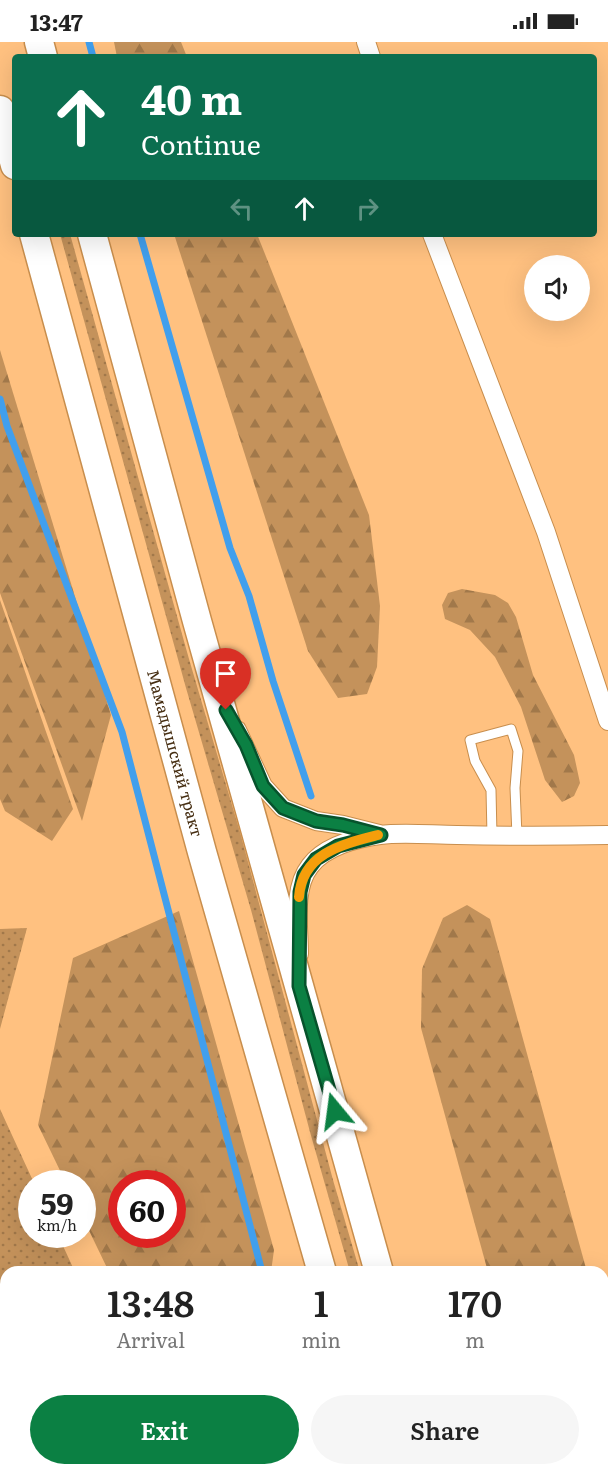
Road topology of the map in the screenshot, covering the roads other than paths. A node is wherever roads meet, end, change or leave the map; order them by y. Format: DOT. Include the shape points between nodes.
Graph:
graph roads {
  1 [pos="0,110"];
  2 [pos="12,154"];
  3 [pos="35,237"];
  4 [pos="93,237"];
  5 [pos="433,237"];
  6 [pos="217,693"];
  7 [pos="608,721"];
  8 [pos="381,835"];
  9 [pos="608,835"];
  10 [pos="492,836"];
  11 [pos="517,836"];
  12 [pos="299,986"];
  13 [pos="320,1266"];
  14 [pos="377,1266"];
  1 -- 2 [label="main road"];
  3 -- 13 [label="main road, Мамадышский тракт" via="202,852"];
  4 -- 6 [label="main road"];
  5 -- 7 [label="street" via="546,532"];
  6 -- 8 [label="street" via="263,786 283,808 316,821"];
  6 -- 12 [label="main road"];
  8 -- 10 [label="street"];
  8 -- 12 [label="street" via="326,852 304,875 299,903"];
  9 -- 11 [label="street"];
  10 -- 11 [label="street"];
  10 -- 11 [label="lane" via="491,789 475,761 470,740 511,729 519,752 515,788"];
  12 -- 14 [label="main road"];
}
